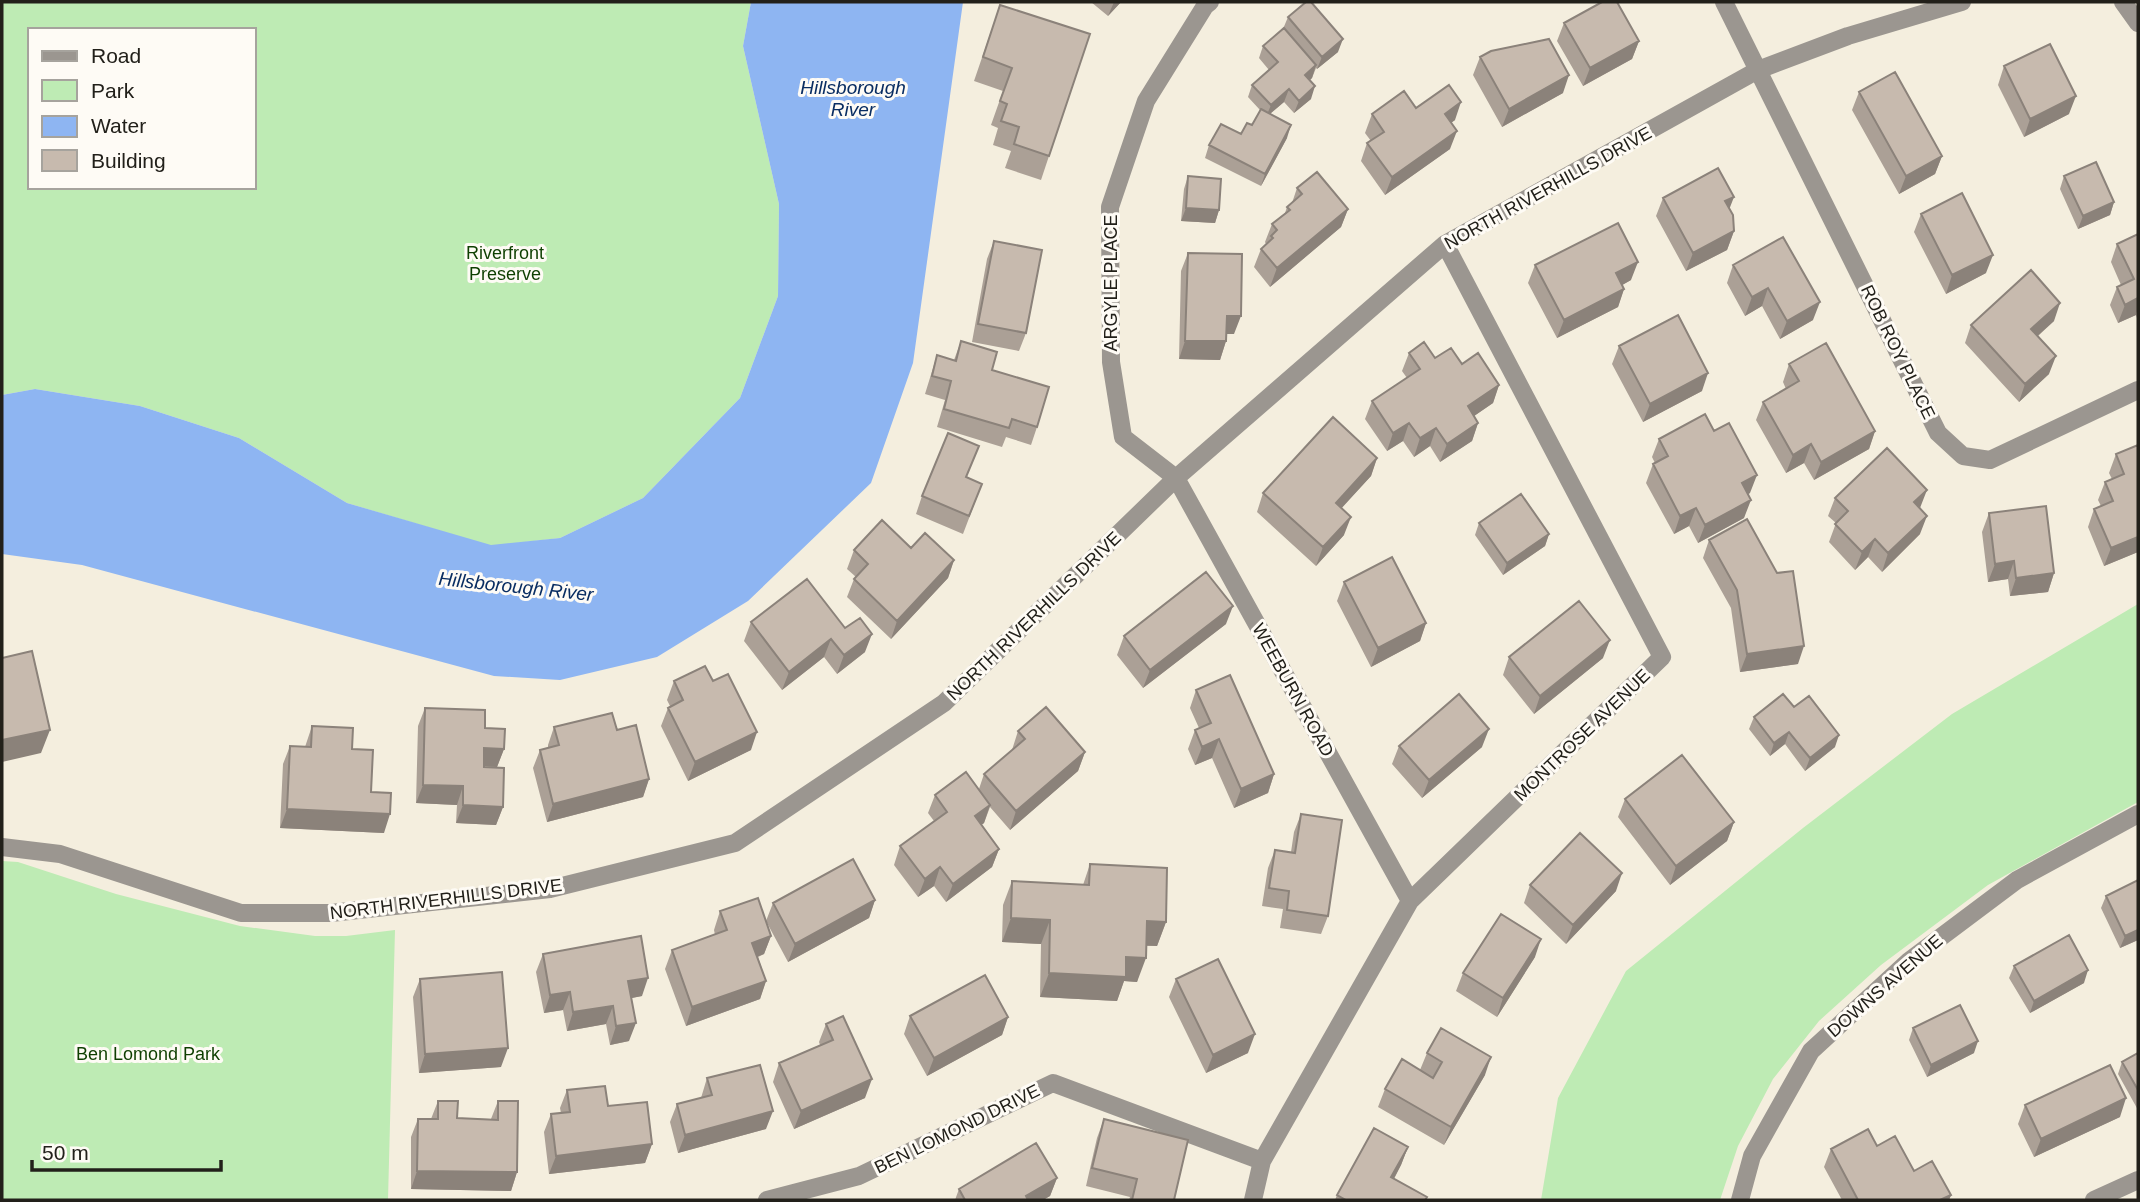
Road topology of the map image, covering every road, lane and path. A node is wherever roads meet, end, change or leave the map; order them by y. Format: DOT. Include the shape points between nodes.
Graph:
graph roads {
  1 [pos="1210,2"];
  2 [pos="1724,2"];
  3 [pos="1962,2"];
  4 [pos="2123,2"];
  5 [pos="2138,23"];
  6 [pos="1758,70"];
  7 [pos="1445,244"];
  8 [pos="2138,390"];
  9 [pos="1176,478"];
  10 [pos="2138,814"];
  11 [pos="2,847"];
  12 [pos="1410,901"];
  13 [pos="1262,1161"];
  14 [pos="2138,1180"];
  15 [pos="767,1200"];
  16 [pos="1252,1200"];
  17 [pos="1740,1200"];
  18 [pos="2094,1200"];
  1 -- 9 [label="street, ARGYLE PLACE" via="1146,101 1110,207 1111,362 1123,437"];
  2 -- 6 [label="street"];
  3 -- 6 [label="street, NORTH RIVERHILLS DRIVE" via="1847,36"];
  4 -- 5 [label="street"];
  6 -- 7 [label="street, NORTH RIVERHILLS DRIVE"];
  6 -- 8 [label="street, ROB ROY PLACE" via="1938,433 1963,456 1990,460"];
  7 -- 9 [label="street, NORTH RIVERHILLS DRIVE"];
  7 -- 12 [label="street, MONTROSE AVENUE" via="1662,657"];
  9 -- 11 [label="street, NORTH RIVERHILLS DRIVE" via="944,704 735,843 550,889 331,913 240,913 60,854"];
  9 -- 12 [label="street, WEEBURN ROAD"];
  10 -- 17 [label="street, DOWNS AVENUE" via="2017,880 1909,961 1811,1051 1752,1156"];
  12 -- 13 [label="street, MONTROSE AVENUE"];
  13 -- 15 [label="street, BEN LOMOND DRIVE" via="1053,1083 859,1176"];
  13 -- 16 [label="street, MONTROSE AVENUE"];
  14 -- 18 [label="street"];
}
